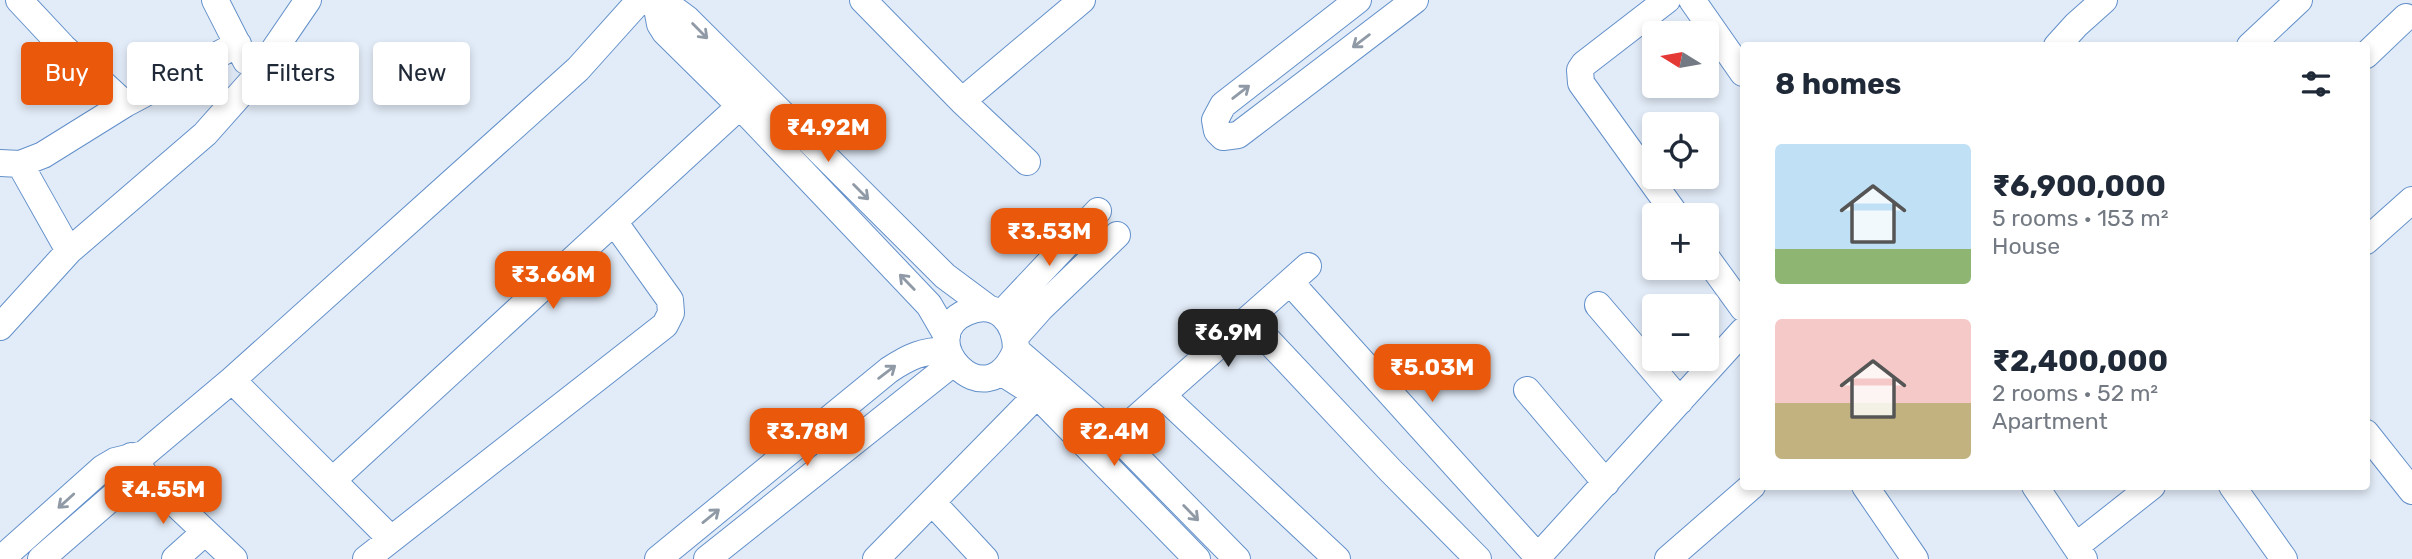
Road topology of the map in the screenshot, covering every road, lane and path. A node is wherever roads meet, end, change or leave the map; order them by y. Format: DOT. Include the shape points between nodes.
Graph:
graph roads {
  1 [pos="19,0"];
  2 [pos="215,0"];
  3 [pos="308,0"];
  4 [pos="863,0"];
  5 [pos="1082,0"];
  6 [pos="1358,0"];
  7 [pos="1415,0"];
  8 [pos="1667,0"];
  9 [pos="1692,0"];
  10 [pos="2104,0"];
  11 [pos="2299,0"];
  12 [pos="648,3"];
  13 [pos="2402,13"];
  14 [pos="279,42"];
  15 [pos="2061,42"];
  16 [pos="2254,42"];
  17 [pos="238,44"];
  18 [pos="2370,50"];
  19 [pos="242,53"];
  20 [pos="1740,69"];
  21 [pos="242,92"];
  22 [pos="962,101"];
  23 [pos="125,104"];
  24 [pos="740,106"];
  25 [pos="1027,162"];
  26 [pos="10,164"];
  27 [pos="2412,200"];
  28 [pos="1667,203"];
  29 [pos="1098,211"];
  30 [pos="615,223"];
  31 [pos="1117,235"];
  32 [pos="2370,238"];
  33 [pos="69,251"];
  34 [pos="1719,275"];
  35 [pos="1740,304"];
  36 [pos="1598,305"];
  37 [pos="995,311"];
  38 [pos="1248,319"];
  39 [pos="0,327"];
  40 [pos="1740,334"];
  41 [pos="1016,343"];
  42 [pos="949,350"];
  43 [pos="1001,372"];
  44 [pos="232,380"];
  45 [pos="1527,390"];
  46 [pos="1037,395"];
  47 [pos="1162,395"];
  48 [pos="1680,401"];
  49 [pos="1116,436"];
  50 [pos="2370,438"];
  51 [pos="137,459"];
  52 [pos="333,480"];
  53 [pos="1606,483"];
  54 [pos="1747,490"];
  55 [pos="1868,490"];
  56 [pos="2038,490"];
  57 [pos="2148,490"];
  58 [pos="2235,490"];
  59 [pos="2412,491"];
  60 [pos="932,502"];
  61 [pos="204,533"];
  62 [pos="390,538"];
  63 [pos="2080,552"];
  64 [pos="1537,558"];
  65 [pos="1,559"];
  66 [pos="41,559"];
  67 [pos="174,559"];
  68 [pos="234,559"];
  69 [pos="366,559"];
  70 [pos="658,559"];
  71 [pos="707,559"];
  72 [pos="876,559"];
  73 [pos="985,559"];
  74 [pos="1196,559"];
  75 [pos="1237,559"];
  76 [pos="1337,559"];
  77 [pos="1478,559"];
  78 [pos="1668,559"];
  79 [pos="1915,559"];
  80 [pos="2284,559"];
  1 -- 23 [label="street"];
  2 -- 17 [label="street"];
  3 -- 14 [label="street"];
  4 -- 22 [label="street"];
  5 -- 22 [label="street"];
  7 -- 6 [label="street, one-way" via="1238,135 1223,136 1217,131 1223,105"];
  8 -- 28 [label="street" via="1584,64 1579,76"];
  9 -- 20 [label="street"];
  10 -- 15 [label="street"];
  11 -- 16 [label="street"];
  12 -- 24 [label="street" via="665,32"];
  12 -- 37 [label="street, one-way" via="675,10 687,19 945,276"];
  12 -- 44 [label="street"];
  13 -- 18 [label="street"];
  17 -- 19 [label="street"];
  17 -- 23 [label="street"];
  21 -- 33 [label="street" via="205,134"];
  22 -- 25 [label="street"];
  23 -- 26 [label="street" via="43,155"];
  24 -- 30 [label="street"];
  42 -- 24 [label="street, one-way" via="929,305"];
  26 -- 33 [label="street"];
  27 -- 32 [label="street"];
  29 -- 37 [label="street"];
  30 -- 52 [label="street"];
  30 -- 62 [label="street" via="670,300 671,313 665,325"];
  31 -- 41 [label="street"];
  33 -- 39 [label="street"];
  34 -- 35 [label="street"];
  36 -- 48 [label="street"];
  37 -- 41 [label="street" via="1010,323"];
  37 -- 42 [label="street" via="975,309 962,314 952,324"];
  38 -- 47 [label="street"];
  38 -- 64 [label="street" via="1299,274"];
  38 -- 77 [label="street"];
  40 -- 48 [label="street"];
  41 -- 43 [label="street" via="1011,362"];
  41 -- 49 [label="street"];
  42 -- 43 [label="street" via="962,372 988,377"];
  70 -- 42 [label="street, one-way" via="889,370 925,351"];
  42 -- 71 [label="street"];
  43 -- 46 [label="street"];
  44 -- 51 [label="street"];
  44 -- 52 [label="street"];
  45 -- 53 [label="street"];
  46 -- 60 [label="street"];
  46 -- 74 [label="street"];
  47 -- 49 [label="street"];
  47 -- 76 [label="street"];
  48 -- 53 [label="street"];
  49 -- 75 [label="street, one-way"];
  50 -- 59 [label="street"];
  51 -- 61 [label="street"];
  51 -- 65 [label="street, one-way" via="115,461 103,468"];
  51 -- 66 [label="street" via="117,493"];
  52 -- 62 [label="street"];
  53 -- 64 [label="street"];
  54 -- 78 [label="street"];
  55 -- 79 [label="street"];
  56 -- 63 [label="street"];
  57 -- 63 [label="street"];
  58 -- 80 [label="street"];
  60 -- 72 [label="street"];
  60 -- 73 [label="street"];
  61 -- 67 [label="street"];
  61 -- 68 [label="street"];
  62 -- 69 [label="street"];
}
